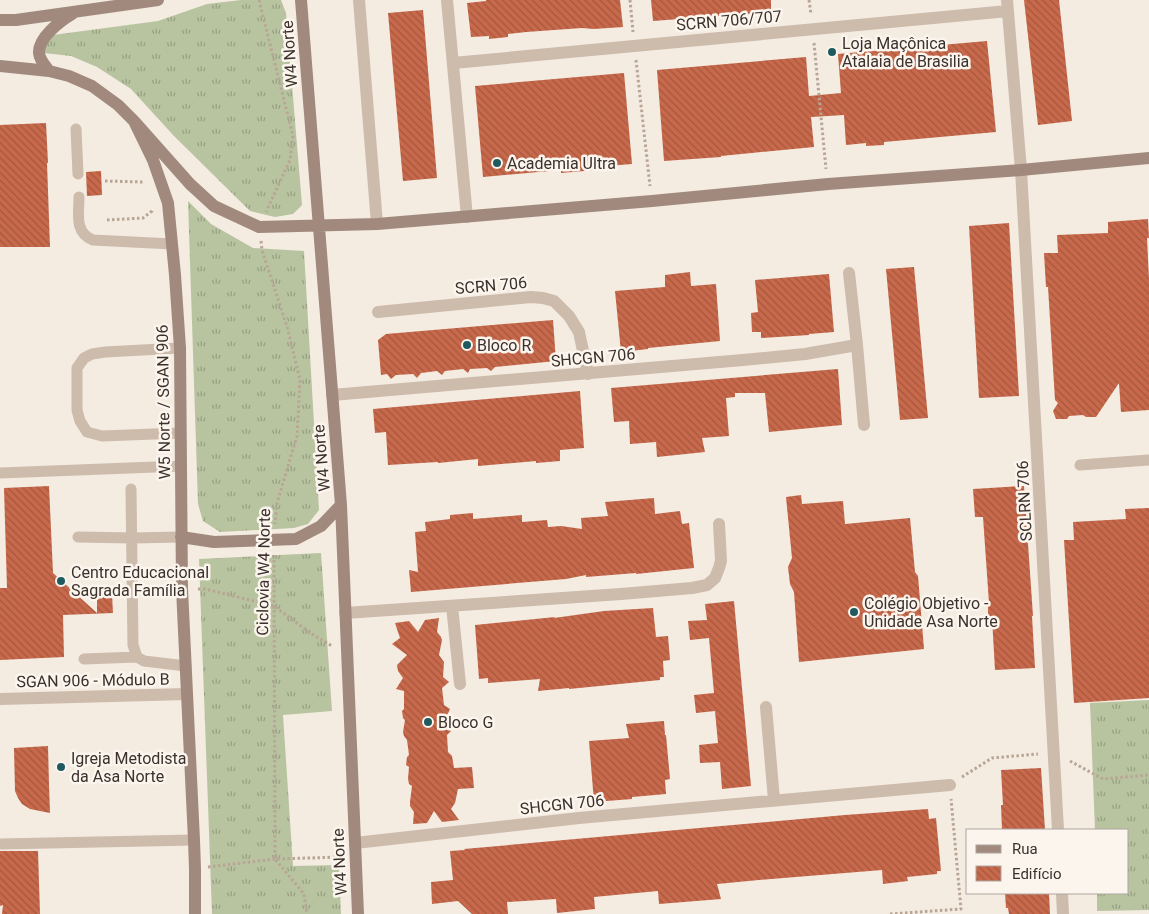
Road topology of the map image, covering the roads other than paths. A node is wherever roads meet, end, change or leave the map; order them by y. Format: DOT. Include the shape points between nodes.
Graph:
graph roads {
  1 [pos="158,0"];
  2 [pos="301,0"];
  3 [pos="360,0"];
  4 [pos="447,0"];
  5 [pos="1007,5"];
  6 [pos="76,11"];
  7 [pos="0,20"];
  8 [pos="453,63"];
  9 [pos="0,66"];
  10 [pos="49,71"];
  11 [pos="134,121"];
  12 [pos="76,129"];
  13 [pos="1149,158"];
  14 [pos="1022,170"];
  15 [pos="78,174"];
  16 [pos="79,197"];
  17 [pos="467,217"];
  18 [pos="377,224"];
  19 [pos="318,226"];
  20 [pos="172,244"];
  21 [pos="849,273"];
  22 [pos="378,312"];
  23 [pos="857,345"];
  24 [pos="180,348"];
  25 [pos="588,374"];
  26 [pos="332,395"];
  27 [pos="864,425"];
  28 [pos="180,433"];
  29 [pos="1149,460"];
  30 [pos="1080,465"];
  31 [pos="181,466"];
  32 [pos="0,473"];
  33 [pos="131,489"];
  34 [pos="341,505"];
  35 [pos="719,524"];
  36 [pos="78,537"];
  37 [pos="181,537"];
  38 [pos="132,538"];
  39 [pos="452,606"];
  40 [pos="345,613"];
  41 [pos="137,656"];
  42 [pos="84,659"];
  43 [pos="186,666"];
  44 [pos="460,684"];
  45 [pos="187,694"];
  46 [pos="0,699"];
  47 [pos="766,707"];
  48 [pos="950,785"];
  49 [pos="774,800"];
  50 [pos="1058,829"];
  51 [pos="194,840"];
  52 [pos="355,843"];
  53 [pos="0,844"];
  54 [pos="1062,894"];
  55 [pos="194,914"];
  56 [pos="358,914"];
  57 [pos="1063,914"];
  1 -- 6 [label="main road"];
  2 -- 19 [label="main road, W4 Norte"];
  3 -- 18 [label="street"];
  4 -- 8 [label="street"];
  5 -- 8 [label="street, SCRN 706/707" via="812,29"];
  5 -- 14 [label="street, SCRN 706/707"];
  6 -- 7 [label="main road"];
  6 -- 10 [label="main road" via="61,20 44,38 39,54"];
  8 -- 17 [label="street"];
  9 -- 10 [label="main road, W5 Norte / SGAN 906"];
  10 -- 11 [label="main road, W5 Norte / SGAN 906" via="92,86"];
  11 -- 19 [label="main road" via="214,206 258,227"];
  11 -- 20 [label="main road, W5 Norte / SGAN 906" via="153,160 168,203"];
  12 -- 15 [label="lane"];
  13 -- 14 [label="main road"];
  14 -- 17 [label="main road"];
  14 -- 50 [label="street, SCLRN 706"];
  16 -- 20 [label="lane" via="81,232 86,237"];
  17 -- 18 [label="main road"];
  18 -- 19 [label="main road"];
  19 -- 26 [label="main road, W4 Norte"];
  20 -- 24 [label="main road, W5 Norte / SGAN 906"];
  21 -- 23 [label="street"];
  22 -- 25 [label="street, SCRN 706" via="543,298 560,306 579,332"];
  23 -- 25 [label="street, SHCGN 706" via="805,354"];
  23 -- 27 [label="street"];
  24 -- 28 [label="main road, W5 Norte / SGAN 906"];
  24 -- 28 [label="lane" via="92,354 84,358 77,368 76,392 80,421 87,432 102,436"];
  25 -- 26 [label="street, SHCGN 706"];
  26 -- 34 [label="main road, W4 Norte"];
  28 -- 31 [label="main road, W5 Norte / SGAN 906"];
  29 -- 30 [label="lane"];
  31 -- 32 [label="lane"];
  31 -- 37 [label="main road, W5 Norte / SGAN 906"];
  33 -- 38 [label="lane"];
  34 -- 37 [label="main road" via="321,526 296,539 214,542"];
  34 -- 40 [label="main road, W4 Norte"];
  35 -- 39 [label="street" via="719,568 707,585"];
  36 -- 38 [label="lane"];
  37 -- 38 [label="lane"];
  37 -- 43 [label="main road, W5 Norte / SGAN 906"];
  38 -- 41 [label="lane" via="133,645"];
  39 -- 40 [label="street"];
  39 -- 44 [label="street"];
  40 -- 52 [label="main road, W4 Norte"];
  41 -- 42 [label="lane"];
  41 -- 43 [label="lane" via="144,661"];
  43 -- 45 [label="main road, W5 Norte / SGAN 906"];
  45 -- 46 [label="street, SGAN 906 - Módulo B"];
  45 -- 51 [label="main road, W5 Norte / SGAN 906"];
  47 -- 49 [label="street"];
  48 -- 49 [label="street, SHCGN 706"];
  49 -- 52 [label="street, SHCGN 706"];
  51 -- 53 [label="lane"];
  51 -- 55 [label="main road, W5 Norte / SGAN 906"];
  52 -- 56 [label="main road, W4 Norte"];
  54 -- 57 [label="street"];
}
